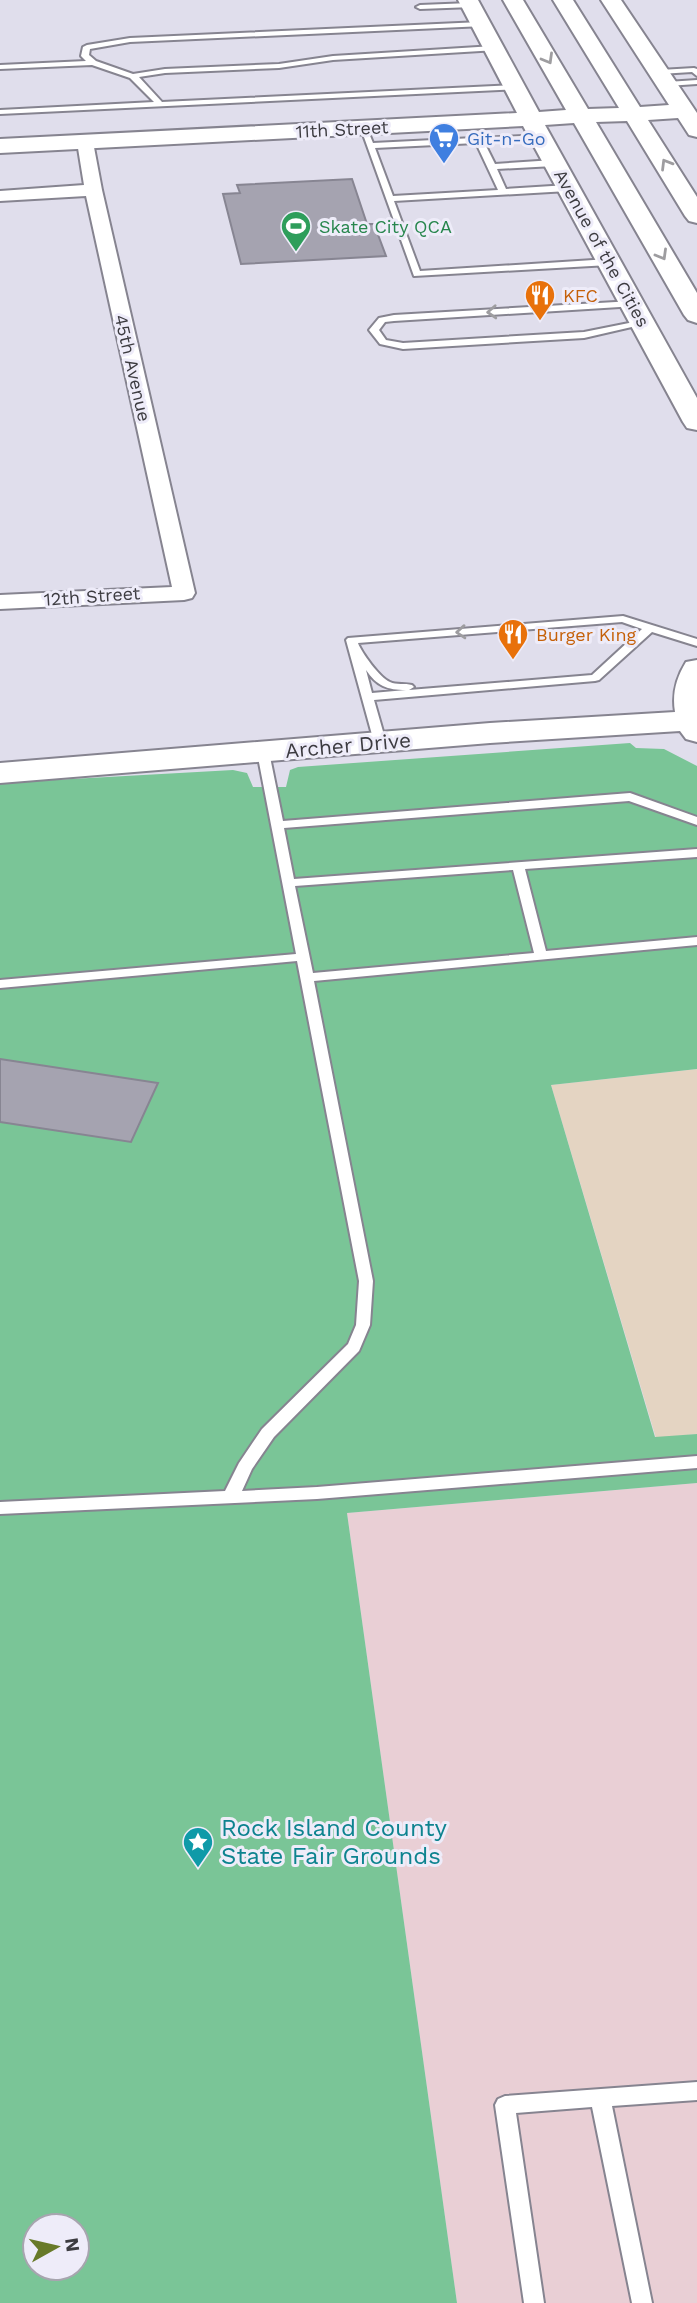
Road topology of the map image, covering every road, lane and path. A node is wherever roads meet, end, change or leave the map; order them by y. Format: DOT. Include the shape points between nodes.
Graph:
graph roads {
  1 [pos="513,0"];
  2 [pos="564,0"];
  3 [pos="611,0"];
  4 [pos="469,2"];
  5 [pos="418,4"];
  6 [pos="426,21"];
  7 [pos="481,24"];
  8 [pos="494,48"];
  9 [pos="93,63"];
  10 [pos="0,67"];
  11 [pos="697,74"];
  12 [pos="133,76"];
  13 [pos="664,78"];
  14 [pos="697,82"];
  15 [pos="515,87"];
  16 [pos="160,104"];
  17 [pos="0,112"];
  18 [pos="634,113"];
  19 [pos="581,116"];
  20 [pos="693,124"];
  21 [pos="536,128"];
  22 [pos="475,131"];
  23 [pos="367,137"];
  24 [pos="85,142"];
  25 [pos="0,146"];
  26 [pos="554,163"];
  27 [pos="491,167"];
  28 [pos="568,188"];
  29 [pos="93,190"];
  30 [pos="503,192"];
  31 [pos="0,196"];
  32 [pos="389,199"];
  33 [pos="697,216"];
  34 [pos="609,262"];
  35 [pos="638,314"];
  36 [pos="697,315"];
  37 [pos="697,422"];
  38 [pos="184,593"];
  39 [pos="0,602"];
  40 [pos="650,628"];
  41 [pos="697,643"];
  42 [pos="356,654"];
  43 [pos="697,670"];
  44 [pos="595,678"];
  45 [pos="368,697"];
  46 [pos="695,724"];
  47 [pos="380,742"];
  48 [pos="263,752"];
  49 [pos="0,773"];
  50 [pos="697,821"];
  51 [pos="278,825"];
  52 [pos="697,853"];
  53 [pos="517,866"];
  54 [pos="289,883"];
  55 [pos="697,941"];
  56 [pos="541,956"];
  57 [pos="303,957"];
  58 [pos="307,978"];
  59 [pos="0,984"];
  60 [pos="697,1462"];
  61 [pos="231,1496"];
  62 [pos="0,1508"];
  63 [pos="697,2091"];
  64 [pos="600,2097"];
  65 [pos="534,2303"];
  66 [pos="642,2303"];
  1 -- 19 [label="street, one-way"];
  2 -- 18 [label="street"];
  3 -- 13 [label="street"];
  4 -- 5 [label="lane"];
  4 -- 7 [label="street, Avenue of the Cities"];
  5 -- 6 [label="lane"];
  7 -- 8 [label="street, Avenue of the Cities"];
  7 -- 9 [label="lane" via="107,42 87,47 85,56"];
  8 -- 12 [label="lane"];
  8 -- 15 [label="street, Avenue of the Cities"];
  9 -- 10 [label="lane"];
  9 -- 12 [label="lane"];
  11 -- 13 [label="lane" via="694,70"];
  12 -- 16 [label="lane"];
  13 -- 14 [label="lane"];
  13 -- 20 [label="street"];
  15 -- 16 [label="lane"];
  15 -- 21 [label="street, Avenue of the Cities"];
  16 -- 17 [label="lane"];
  18 -- 19 [label="street, 11th Street"];
  18 -- 20 [label="street, 11th Street"];
  33 -- 18 [label="street, one-way"];
  19 -- 21 [label="street, 11th Street"];
  19 -- 36 [label="street, one-way"];
  21 -- 22 [label="street, 11th Street"];
  21 -- 26 [label="street, Avenue of the Cities"];
  22 -- 23 [label="street, 11th Street"];
  22 -- 27 [label="lane"];
  23 -- 24 [label="street, 11th Street"];
  23 -- 32 [label="lane"];
  24 -- 25 [label="street, 11th Street"];
  24 -- 29 [label="street, 45th Avenue"];
  26 -- 27 [label="lane"];
  26 -- 28 [label="street, Avenue of the Cities"];
  27 -- 30 [label="lane"];
  28 -- 30 [label="lane"];
  28 -- 34 [label="street, Avenue of the Cities"];
  29 -- 31 [label="street"];
  29 -- 38 [label="street, 45th Avenue"];
  30 -- 32 [label="lane"];
  32 -- 34 [label="lane" via="417,274"];
  34 -- 35 [label="street, Avenue of the Cities"];
  35 -- 35 [label="lane, one-way" via="394,318 382,320 374,330 378,337 400,340 593,333"];
  35 -- 37 [label="street, Avenue of the Cities"];
  38 -- 39 [label="street, 12th Street"];
  40 -- 41 [label="lane"];
  40 -- 42 [label="lane, one-way" via="623,619 352,640"];
  40 -- 44 [label="lane"];
  42 -- 44 [label="lane" via="369,662 374,678 403,687 538,677"];
  42 -- 45 [label="lane"];
  43 -- 46 [label="street" via="688,701"];
  44 -- 45 [label="lane"];
  45 -- 47 [label="lane"];
  46 -- 47 [label="street, Archer Drive"];
  47 -- 48 [label="street, Archer Drive"];
  48 -- 49 [label="street, Archer Drive"];
  48 -- 51 [label="lane"];
  50 -- 51 [label="lane" via="631,797"];
  51 -- 54 [label="lane"];
  52 -- 53 [label="lane"];
  53 -- 54 [label="lane"];
  53 -- 56 [label="lane"];
  54 -- 57 [label="lane"];
  55 -- 56 [label="lane"];
  56 -- 58 [label="lane"];
  57 -- 58 [label="lane"];
  57 -- 59 [label="lane"];
  58 -- 61 [label="lane" via="366,1282 363,1325 354,1347 268,1433"];
  60 -- 61 [label="lane"];
  61 -- 62 [label="lane"];
  63 -- 64 [label="lane"];
  64 -- 65 [label="lane" via="505,2105"];
  64 -- 66 [label="lane"];
}
